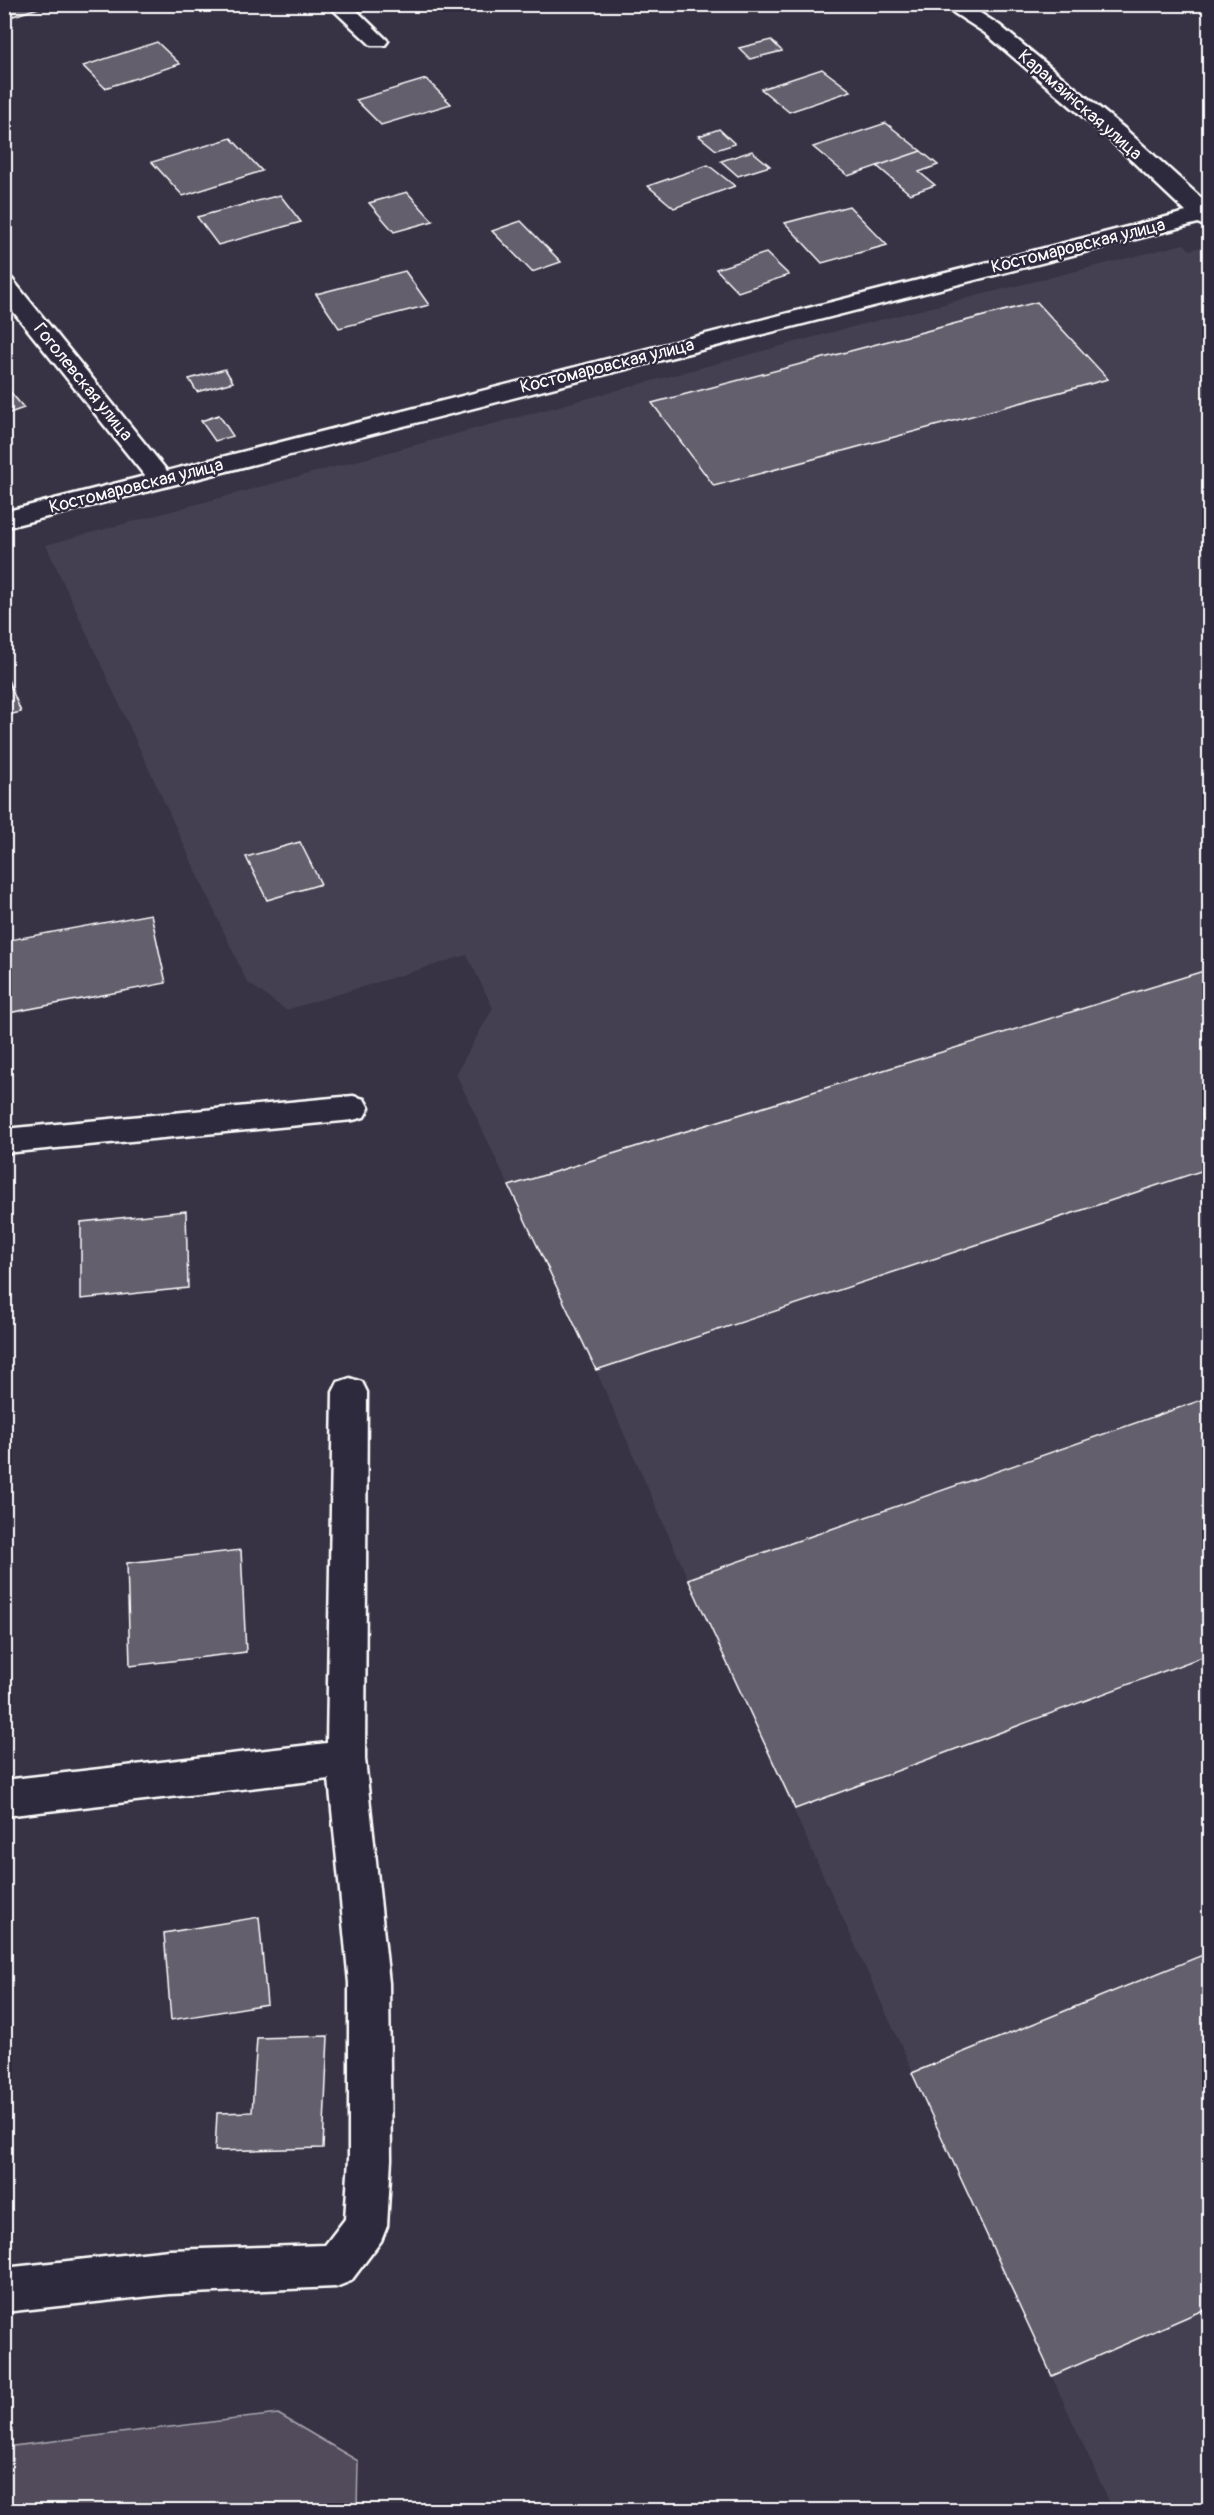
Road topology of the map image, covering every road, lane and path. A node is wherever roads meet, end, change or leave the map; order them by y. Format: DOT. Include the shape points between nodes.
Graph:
graph roads {
  1 [pos="337,4"];
  2 [pos="950,4"];
  3 [pos="378,41"];
  4 [pos="1207,217"];
  5 [pos="4,284"];
  6 [pos="160,480"];
  7 [pos="4,520"];
  8 [pos="352,1108"];
  9 [pos="4,1141"];
  10 [pos="350,1392"];
  11 [pos="346,1759"];
  12 [pos="4,1798"];
  13 [pos="4,2290"];
  1 -- 3 [label="street"];
  2 -- 4 [label="street, Карамзинская улица" via="993,29"];
  4 -- 6 [label="street, Костомаровская улица"];
  5 -- 6 [label="street, Гоголевская улица"];
  6 -- 7 [label="street, Костомаровская улица"];
  8 -- 9 [label="street"];
  10 -- 11 [label="street"];
  11 -- 12 [label="street"];
  11 -- 13 [label="street" via="369,1983 370,2158 366,2226 336,2266 169,2272"];
}
